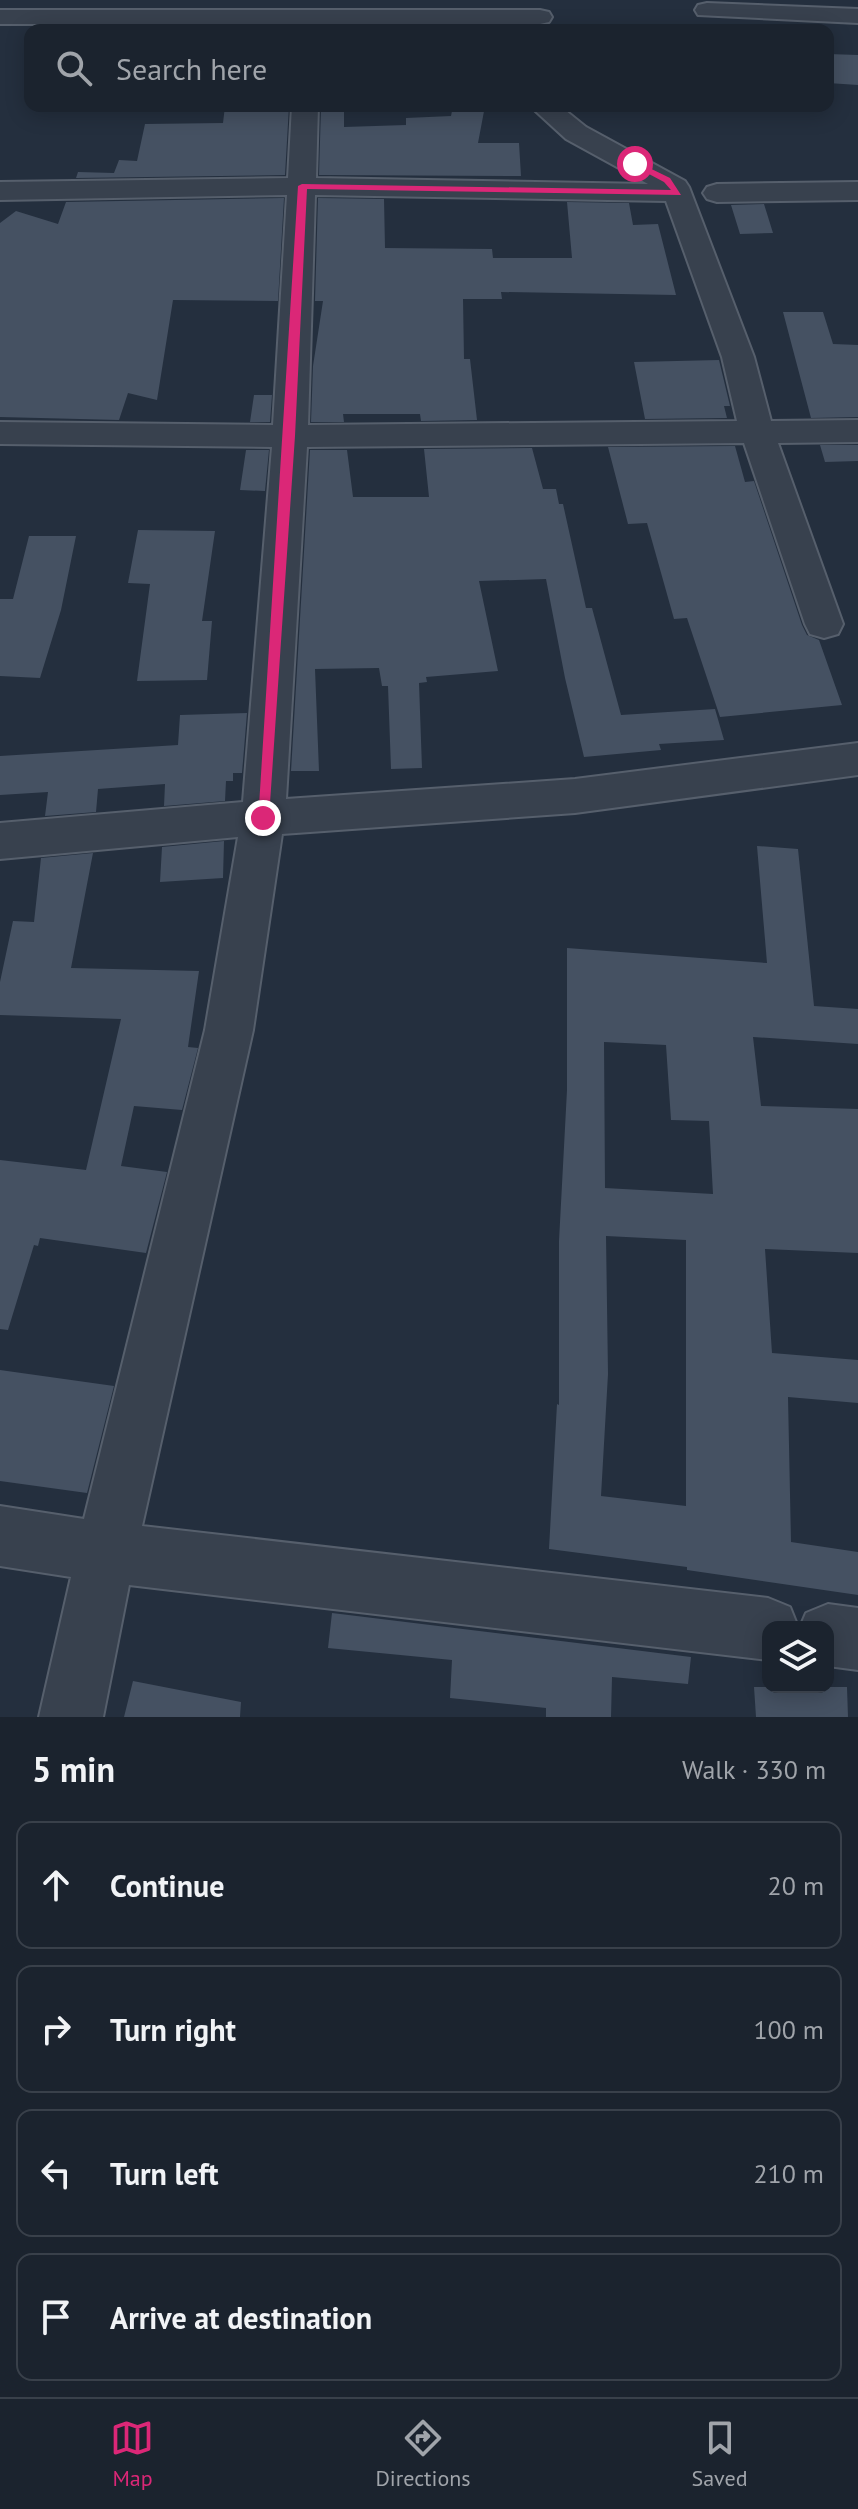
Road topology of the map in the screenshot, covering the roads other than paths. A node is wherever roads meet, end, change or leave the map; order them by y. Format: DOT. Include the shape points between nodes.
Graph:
graph roads {
  1 [pos="10,12"];
  2 [pos="707,13"];
  3 [pos="308,16"];
  4 [pos="539,16"];
  5 [pos="858,16"];
  6 [pos="0,43"];
  7 [pos="305,112"];
  8 [pos="550,112"];
  9 [pos="302,186"];
  10 [pos="0,191"];
  11 [pos="858,191"];
  12 [pos="678,193"];
  13 [pos="717,193"];
  14 [pos="858,431"];
  15 [pos="757,432"];
  16 [pos="0,433"];
  17 [pos="290,436"];
  18 [pos="824,624"];
  19 [pos="858,759"];
  20 [pos="263,818"];
  21 [pos="0,841"];
  22 [pos="0,1536"];
  23 [pos="106,1552"];
  24 [pos="762,1628"];
  25 [pos="834,1636"];
  26 [pos="858,1639"];
  27 [pos="71,1717"];
  1 -- 3 [label="street"];
  1 -- 6 [label="street"];
  2 -- 5 [label="street"];
  3 -- 4 [label="street"];
  7 -- 9 [label="street"];
  8 -- 12 [label="street" via="576,133 667,180"];
  9 -- 10 [label="street"];
  9 -- 12 [label="street"];
  9 -- 17 [label="street"];
  11 -- 13 [label="street"];
  12 -- 15 [label="street" via="738,357"];
  14 -- 15 [label="street"];
  15 -- 17 [label="street"];
  15 -- 18 [label="street"];
  16 -- 17 [label="street"];
  17 -- 20 [label="street"];
  19 -- 20 [label="street" via="575,796"];
  20 -- 21 [label="street"];
  20 -- 23 [label="street" via="229,1030"];
  22 -- 23 [label="street"];
  23 -- 24 [label="street"];
  23 -- 27 [label="street"];
  25 -- 26 [label="street"];
}
